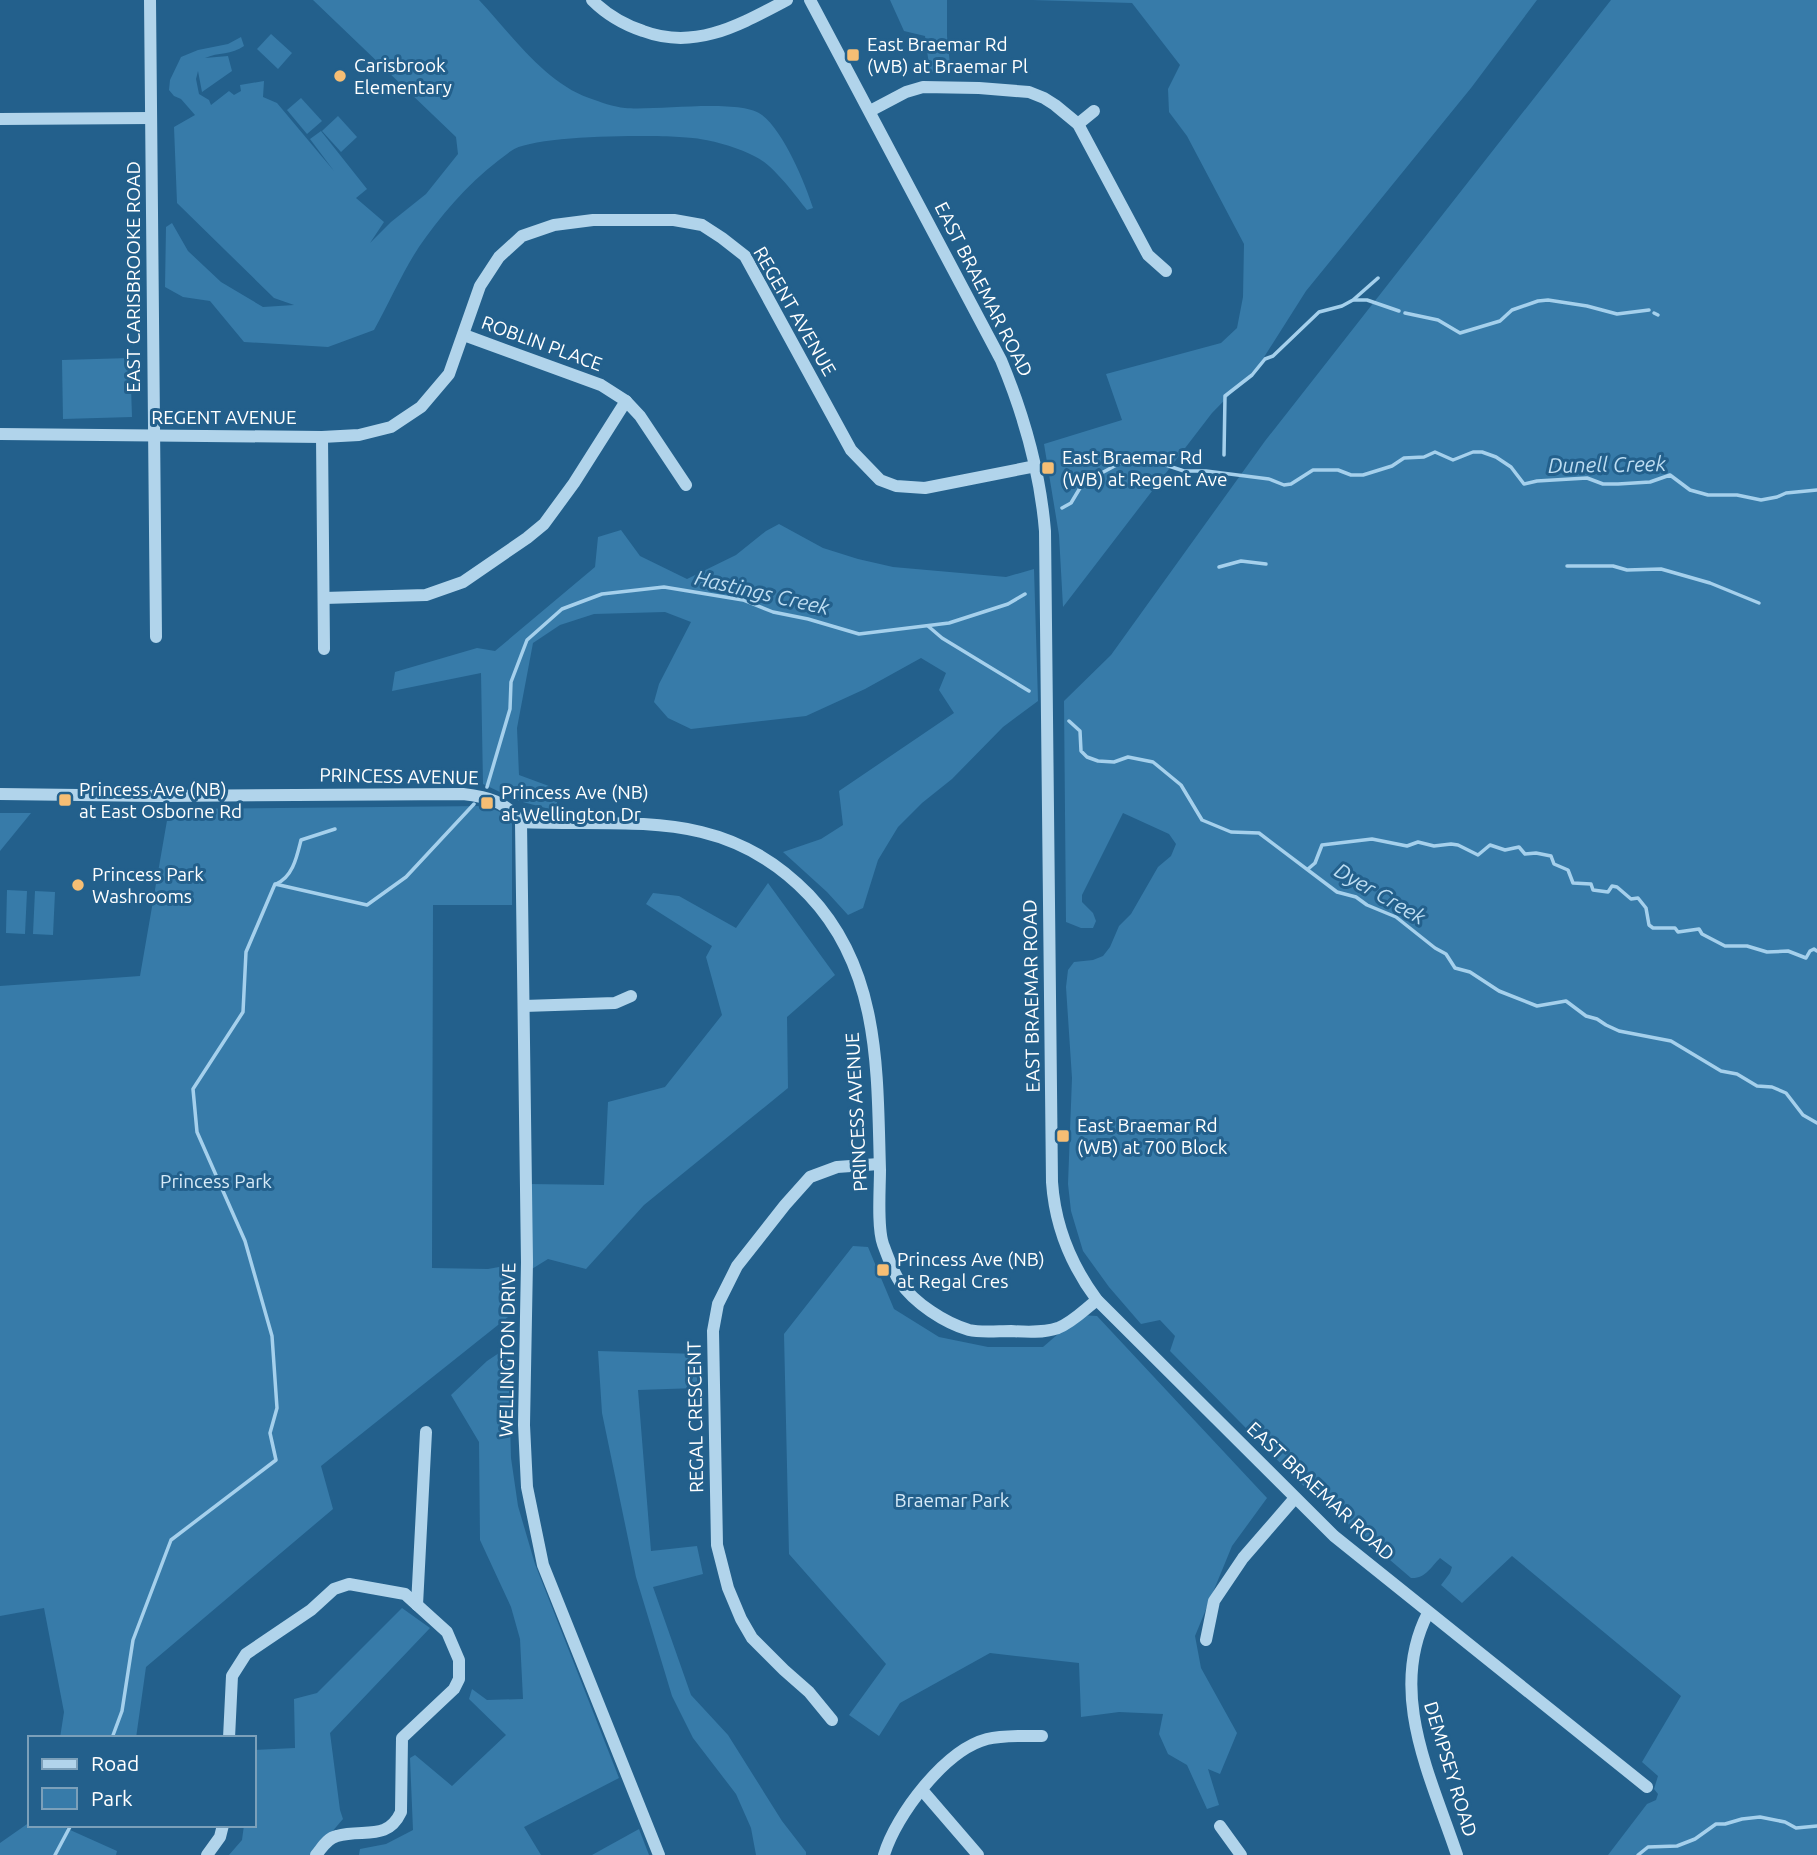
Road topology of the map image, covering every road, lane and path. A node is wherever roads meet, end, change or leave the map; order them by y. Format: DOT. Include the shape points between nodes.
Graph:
graph roads {
  1 [pos="150,0"];
  2 [pos="592,0"];
  3 [pos="787,0"];
  4 [pos="810,0"];
  5 [pos="870,111"];
  6 [pos="1094,111"];
  7 [pos="151,118"];
  8 [pos="0,119"];
  9 [pos="1078,124"];
  10 [pos="1166,271"];
  11 [pos="464,335"];
  12 [pos="626,401"];
  13 [pos="0,435"];
  14 [pos="154,435"];
  15 [pos="323,437"];
  16 [pos="1036,466"];
  17 [pos="686,485"];
  18 [pos="324,597"];
  19 [pos="156,637"];
  20 [pos="324,649"];
  21 [pos="0,794"];
  22 [pos="522,822"];
  23 [pos="631,996"];
  24 [pos="524,1006"];
  25 [pos="880,1164"];
  26 [pos="1097,1300"];
  27 [pos="426,1432"];
  28 [pos="1295,1498"];
  29 [pos="417,1605"];
  30 [pos="1428,1613"];
  31 [pos="1206,1640"];
  32 [pos="832,1720"];
  33 [pos="229,1736"];
  34 [pos="1042,1736"];
  35 [pos="1647,1787"];
  36 [pos="922,1790"];
  37 [pos="1220,1826"];
  38 [pos="222,1827"];
  39 [pos="207,1855"];
  40 [pos="316,1855"];
  41 [pos="659,1855"];
  42 [pos="884,1855"];
  43 [pos="978,1855"];
  44 [pos="1241,1855"];
  45 [pos="1457,1855"];
  1 -- 7 [label="street, EAST CARISBROOKE ROAD"];
  2 -- 3 [label="street" via="623,24 675,39 719,33"];
  4 -- 5 [label="street, EAST BRAEMAR ROAD"];
  5 -- 9 [label="street" via="923,88 979,88 1029,92"];
  5 -- 16 [label="street, EAST BRAEMAR ROAD" via="1001,360"];
  6 -- 9 [label="street"];
  7 -- 8 [label="street"];
  7 -- 14 [label="street, EAST CARISBROOKE ROAD"];
  9 -- 10 [label="street" via="1148,255"];
  11 -- 12 [label="street, ROBLIN PLACE" via="601,385"];
  11 -- 15 [label="street, REGENT AVENUE" via="449,374 421,407 391,427"];
  11 -- 16 [label="street, REGENT AVENUE" via="480,286 499,257 522,236 554,225 593,220 674,220 702,225 745,256 851,450 880,480 925,488"];
  12 -- 17 [label="street, ROBLIN PLACE"];
  12 -- 18 [label="street" via="544,524 463,582 426,595"];
  13 -- 14 [label="street, REGENT AVENUE"];
  14 -- 15 [label="street, REGENT AVENUE"];
  14 -- 19 [label="street, EAST CARISBROOKE ROAD"];
  15 -- 18 [label="street"];
  16 -- 26 [label="street, EAST BRAEMAR ROAD" via="1045,531 1052,1182 1058,1226"];
  18 -- 20 [label="street"];
  21 -- 22 [label="street, PRINCESS AVENUE" via="463,794 487,797 511,809"];
  22 -- 24 [label="street, WELLINGTON DRIVE"];
  22 -- 25 [label="street, PRINCESS AVENUE" via="646,822 702,830 753,852 809,895 847,948 870,1012"];
  23 -- 24 [label="street" via="615,1003"];
  24 -- 41 [label="street, WELLINGTON DRIVE" via="527,1488 543,1565"];
  25 -- 26 [label="street, PRINCESS AVENUE" via="882,1241 900,1283 933,1314 970,1330 1039,1331 1058,1328"];
  25 -- 32 [label="street, REGAL CRESCENT" via="836,1167 810,1177 737,1266 718,1304 713,1331 717,1545 728,1588 752,1638"];
  26 -- 28 [label="street, EAST BRAEMAR ROAD"];
  27 -- 29 [label="street"];
  28 -- 30 [label="street, EAST BRAEMAR ROAD"];
  28 -- 31 [label="street" via="1243,1558 1214,1601"];
  29 -- 33 [label="street" via="405,1594 349,1584 334,1589 246,1654 232,1676"];
  29 -- 40 [label="street" via="447,1632 459,1660 459,1679 402,1738 401,1812 396,1823 387,1831 336,1836"];
  30 -- 35 [label="street, EAST BRAEMAR ROAD"];
  30 -- 45 [label="street, DEMPSEY ROAD" via="1412,1654 1410,1705"];
  34 -- 36 [label="street" via="986,1739 964,1750"];
  36 -- 42 [label="street" via="906,1810"];
  36 -- 43 [label="street"];
  37 -- 44 [label="street"];
  38 -- 39 [label="street"];
}
